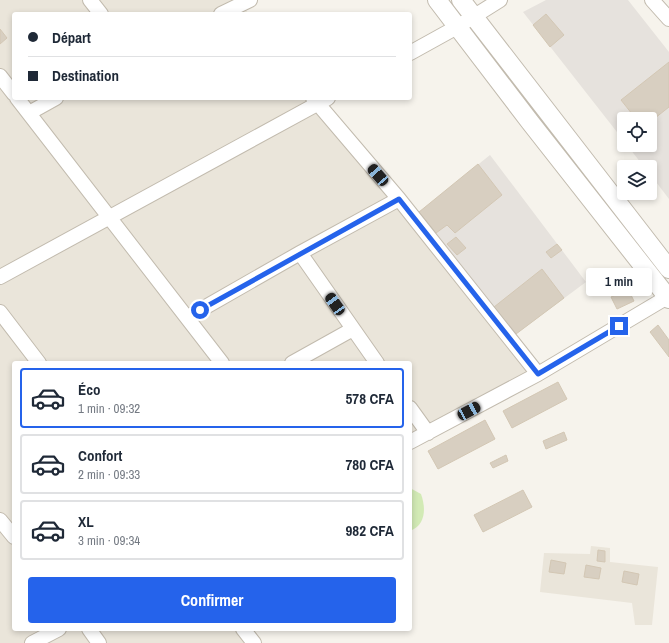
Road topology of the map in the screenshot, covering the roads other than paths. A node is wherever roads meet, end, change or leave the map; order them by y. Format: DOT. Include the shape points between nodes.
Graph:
graph roads {
  1 [pos="90,0"];
  2 [pos="437,0"];
  3 [pos="461,0"];
  4 [pos="500,0"];
  5 [pos="652,0"];
  6 [pos="245,5"];
  7 [pos="99,12"];
  8 [pos="227,12"];
  9 [pos="474,17"];
  10 [pos="669,19"];
  11 [pos="457,27"];
  12 [pos="412,52"];
  13 [pos="0,76"];
  14 [pos="12,91"];
  15 [pos="19,100"];
  16 [pos="52,100"];
  17 [pos="319,100"];
  18 [pos="29,113"];
  19 [pos="399,199"];
  20 [pos="108,217"];
  21 [pos="300,253"];
  22 [pos="669,269"];
  23 [pos="0,277"];
  24 [pos="668,298"];
  25 [pos="0,312"];
  26 [pos="188,317"];
  27 [pos="353,329"];
  28 [pos="37,361"];
  29 [pos="221,361"];
  30 [pos="296,361"];
  31 [pos="376,361"];
  32 [pos="538,374"];
  33 [pos="412,411"];
  34 [pos="428,433"];
  35 [pos="412,441"];
  36 [pos="0,520"];
  37 [pos="12,535"];
  38 [pos="55,631"];
  39 [pos="90,631"];
  40 [pos="245,631"];
  41 [pos="32,643"];
  42 [pos="99,643"];
  43 [pos="254,643"];
  1 -- 7 [label="street"];
  2 -- 11 [label="street"];
  3 -- 9 [label="street"];
  4 -- 9 [label="street"];
  5 -- 10 [label="street"];
  6 -- 8 [label="street"];
  9 -- 11 [label="street"];
  9 -- 22 [label="street"];
  11 -- 12 [label="street"];
  11 -- 24 [label="street"];
  13 -- 14 [label="street"];
  15 -- 18 [label="street"];
  16 -- 18 [label="street"];
  17 -- 19 [label="street"];
  17 -- 20 [label="street"];
  18 -- 20 [label="street"];
  19 -- 21 [label="street"];
  19 -- 32 [label="street"];
  20 -- 23 [label="street"];
  20 -- 26 [label="street"];
  21 -- 26 [label="street"];
  21 -- 27 [label="street"];
  24 -- 32 [label="street"];
  25 -- 28 [label="street"];
  26 -- 29 [label="street"];
  27 -- 30 [label="street"];
  27 -- 31 [label="street"];
  32 -- 34 [label="street"];
  33 -- 34 [label="street"];
  34 -- 35 [label="street"];
  36 -- 37 [label="street"];
  38 -- 41 [label="street"];
  39 -- 42 [label="street"];
  40 -- 43 [label="street"];
}
